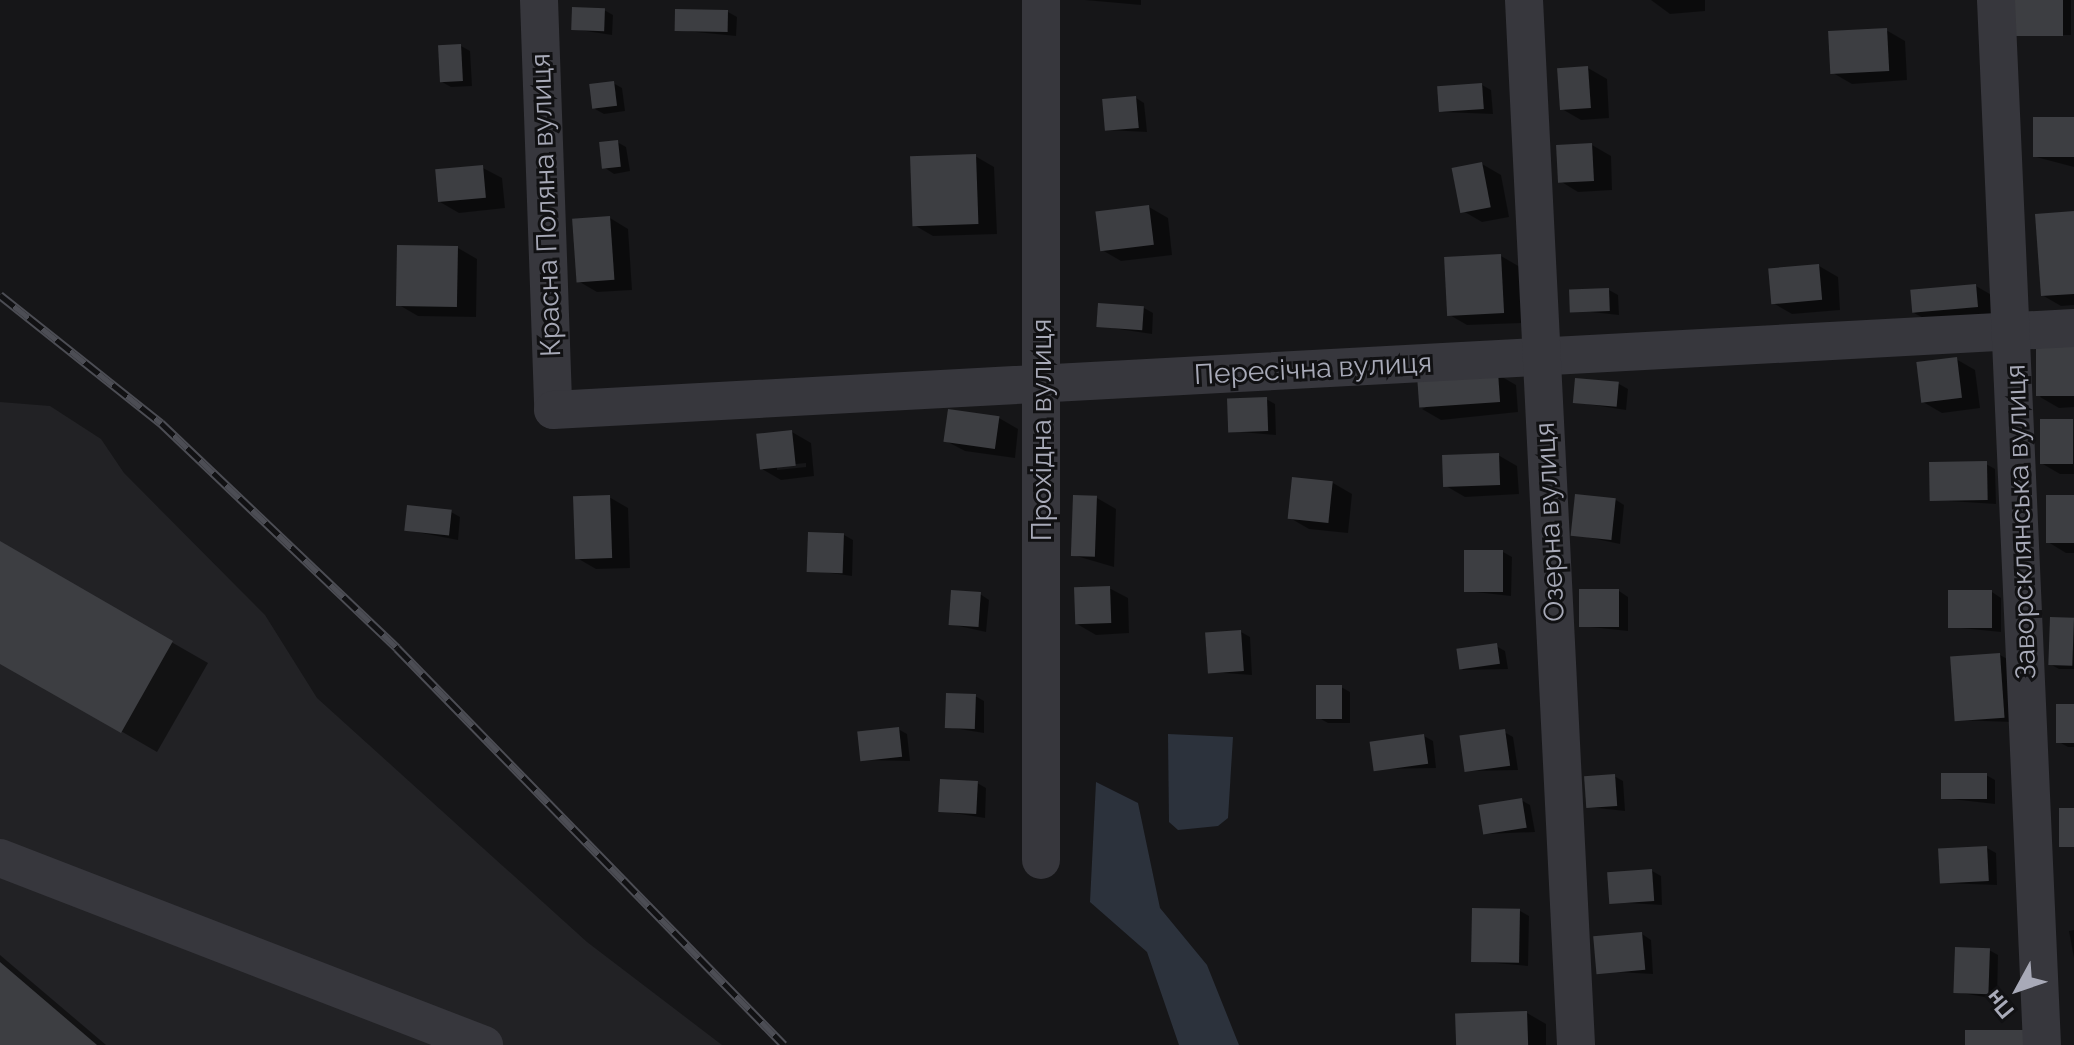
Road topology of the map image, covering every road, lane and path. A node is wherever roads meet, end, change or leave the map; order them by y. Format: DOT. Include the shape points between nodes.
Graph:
graph roads {
  1 [pos="539,0"];
  2 [pos="1041,0"];
  3 [pos="1524,0"];
  4 [pos="1996,0"];
  5 [pos="2074,328"];
  6 [pos="2013,331"];
  7 [pos="1542,356"];
  8 [pos="1043,384"];
  9 [pos="553,410"];
  10 [pos="0,858"];
  11 [pos="1041,860"];
  12 [pos="484,1045"];
  13 [pos="1576,1045"];
  14 [pos="2042,1045"];
  1 -- 9 [label="street, Красна Поляна вулиця"];
  2 -- 8 [label="street, Прохідна вулиця"];
  3 -- 7 [label="street, Озерна вулиця"];
  4 -- 6 [label="street, Заворсклянська вулиця"];
  5 -- 6 [label="street, Пересічна вулиця"];
  6 -- 7 [label="street, Пересічна вулиця"];
  6 -- 14 [label="street, Заворсклянська вулиця"];
  7 -- 8 [label="street, Пересічна вулиця"];
  7 -- 13 [label="street, Озерна вулиця"];
  8 -- 9 [label="street, Пересічна вулиця"];
  8 -- 11 [label="street, Прохідна вулиця"];
  10 -- 12 [label="street"];
}
